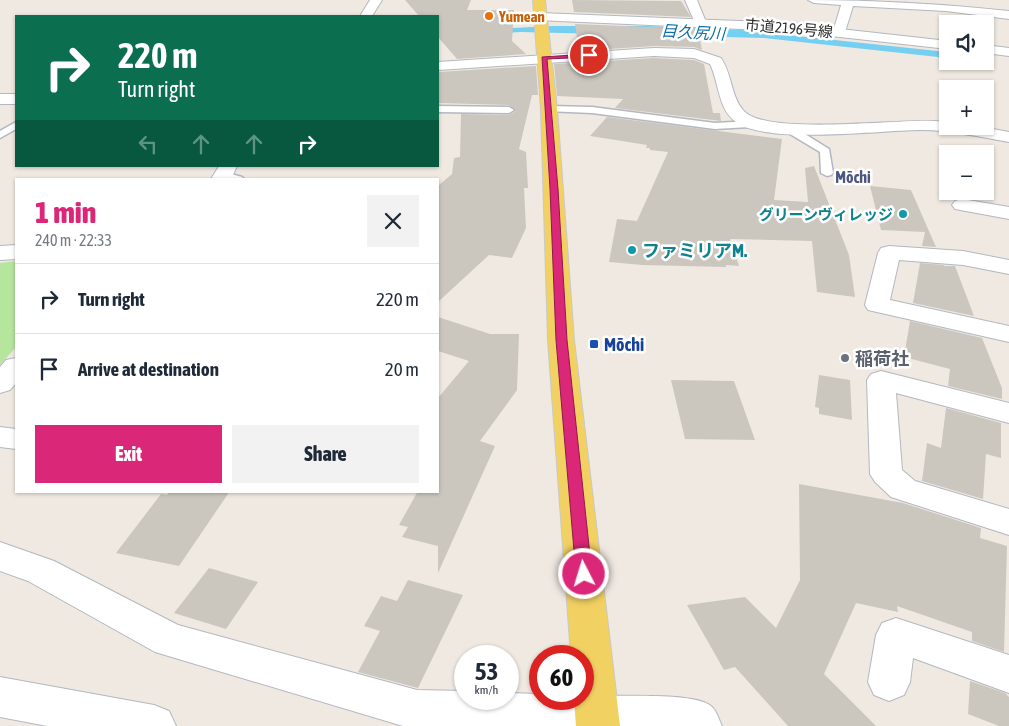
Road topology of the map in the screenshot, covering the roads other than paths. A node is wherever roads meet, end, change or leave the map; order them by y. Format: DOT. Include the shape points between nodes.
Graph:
graph roads {
  1 [pos="376,0"];
  2 [pos="539,0"];
  3 [pos="691,0"];
  4 [pos="814,0"];
  5 [pos="848,2"];
  6 [pos="367,15"];
  7 [pos="1009,15"];
  8 [pos="540,21"];
  9 [pos="700,22"];
  10 [pos="839,32"];
  11 [pos="939,44"];
  12 [pos="543,48"];
  13 [pos="994,50"];
  14 [pos="1009,52"];
  15 [pos="439,66"];
  16 [pos="0,99"];
  17 [pos="15,99"];
  18 [pos="439,109"];
  19 [pos="549,109"];
  20 [pos="509,110"];
  21 [pos="750,124"];
  22 [pos="15,126"];
  23 [pos="792,129"];
  24 [pos="0,135"];
  25 [pos="1009,137"];
  26 [pos="827,173"];
  27 [pos="962,205"];
  28 [pos="1009,213"];
  29 [pos="15,252"];
  30 [pos="0,253"];
  31 [pos="1009,266"];
  32 [pos="1009,334"];
  33 [pos="15,367"];
  34 [pos="0,384"];
  35 [pos="1009,413"];
  36 [pos="0,437"];
  37 [pos="15,439"];
  38 [pos="1009,522"];
  39 [pos="0,556"];
  40 [pos="1009,674"];
  41 [pos="889,682"];
  42 [pos="0,697"];
  43 [pos="591,723"];
  44 [pos="154,726"];
  45 [pos="700,726"];
  1 -- 6 [label="street"];
  2 -- 8 [label="main road"];
  3 -- 9 [label="street"];
  4 -- 5 [label="street"];
  5 -- 7 [label="street"];
  5 -- 10 [label="street"];
  8 -- 9 [label="street, 市道2196号線"];
  8 -- 12 [label="main road"];
  9 -- 10 [label="street, 市道2196号線"];
  10 -- 11 [label="street, 市道2196号線"];
  12 -- 15 [label="street"];
  12 -- 19 [label="main road"];
  12 -- 21 [label="street" via="664,52 709,57 718,64 733,107"];
  13 -- 14 [label="street"];
  16 -- 17 [label="street"];
  18 -- 20 [label="lane"];
  19 -- 21 [label="lane" via="592,110 715,126"];
  19 -- 43 [label="main road" via="561,340"];
  21 -- 23 [label="street"];
  22 -- 24 [label="lane"];
  23 -- 25 [label="street" via="922,125"];
  23 -- 26 [label="lane" via="825,152"];
  27 -- 28 [label="street"];
  29 -- 30 [label="street"];
  31 -- 32 [label="street" via="963,258 889,253 877,305"];
  33 -- 34 [label="street"];
  35 -- 38 [label="street" via="881,380 886,474 904,489"];
  36 -- 37 [label="street"];
  39 -- 43 [label="street" via="41,571 169,640 417,710"];
  40 -- 41 [label="street" via="896,635"];
  42 -- 44 [label="street"];
  43 -- 45 [label="street" via="694,720"];
}
